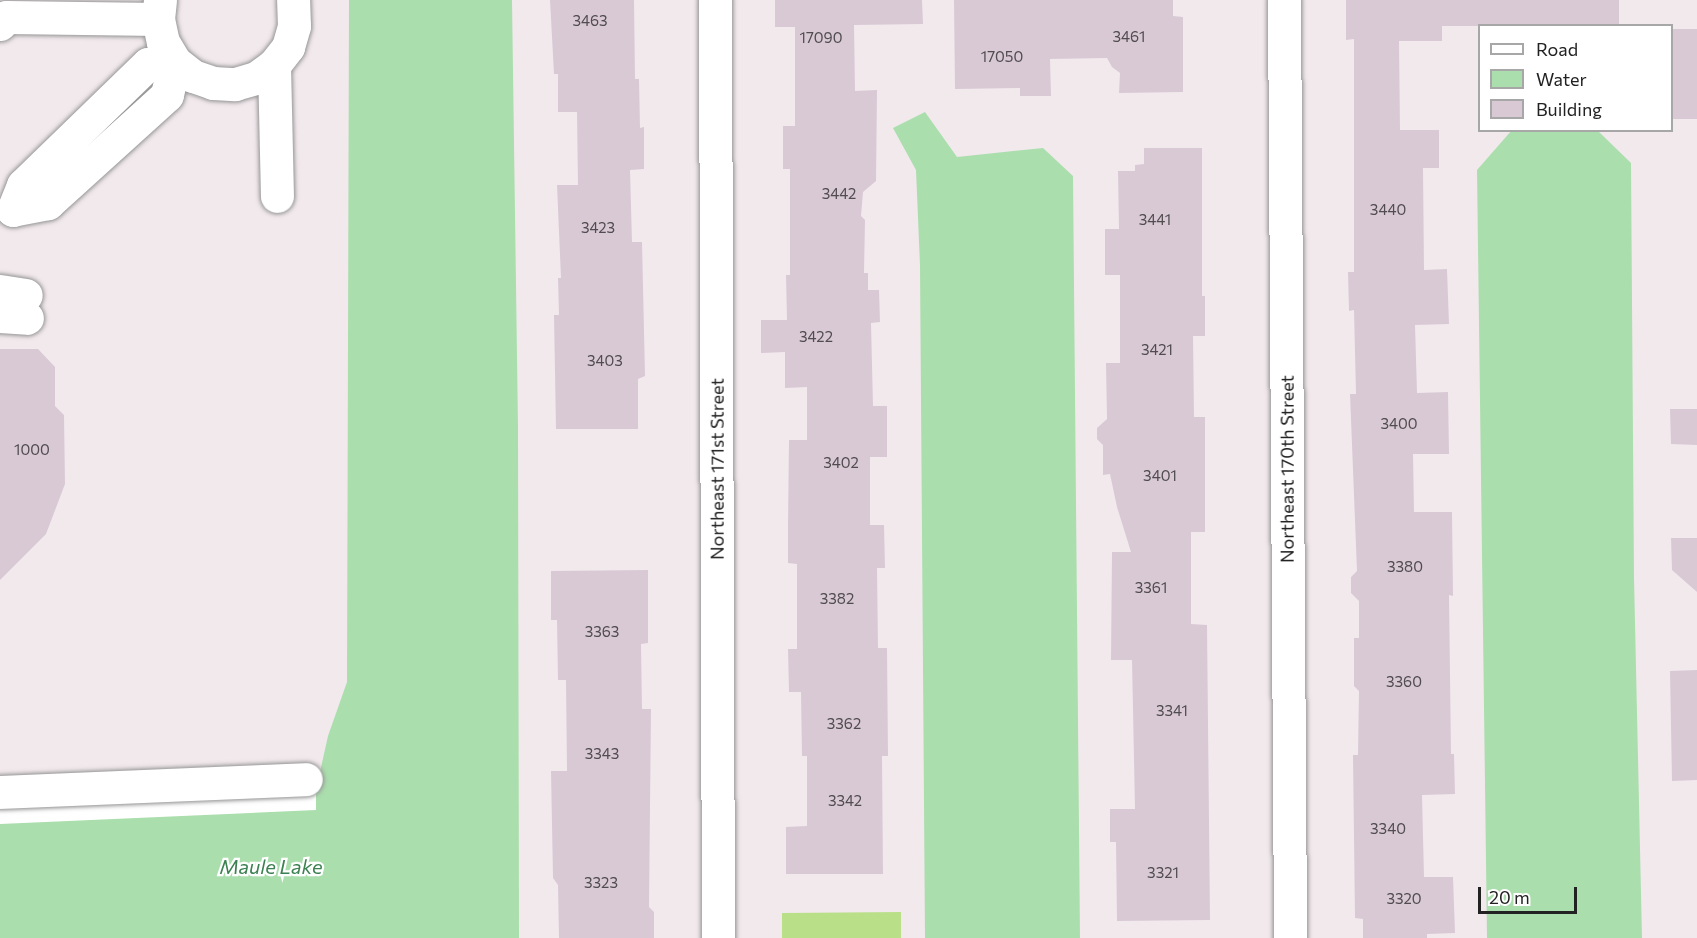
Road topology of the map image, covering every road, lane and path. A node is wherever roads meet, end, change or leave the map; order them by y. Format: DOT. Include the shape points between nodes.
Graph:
graph roads {
  1 [pos="293,0"];
  2 [pos="715,0"];
  3 [pos="1284,0"];
  4 [pos="159,10"];
  5 [pos="2,19"];
  6 [pos="175,62"];
  7 [pos="274,65"];
  8 [pos="277,196"];
  9 [pos="6,216"];
  10 [pos="306,779"];
  11 [pos="0,792"];
  12 [pos="718,938"];
  13 [pos="1290,938"];
  1 -- 7 [label="street" via="294,26 288,48"];
  2 -- 12 [label="street, Northeast 171st Street"];
  3 -- 13 [label="street, Northeast 170th Street"];
  4 -- 5 [label="street"];
  4 -- 6 [label="street" via="163,42"];
  6 -- 7 [label="street" via="193,76 213,83 235,84 256,78"];
  6 -- 9 [label="street" via="148,64 23,185"];
  7 -- 8 [label="street"];
  10 -- 11 [label="street"];
}
